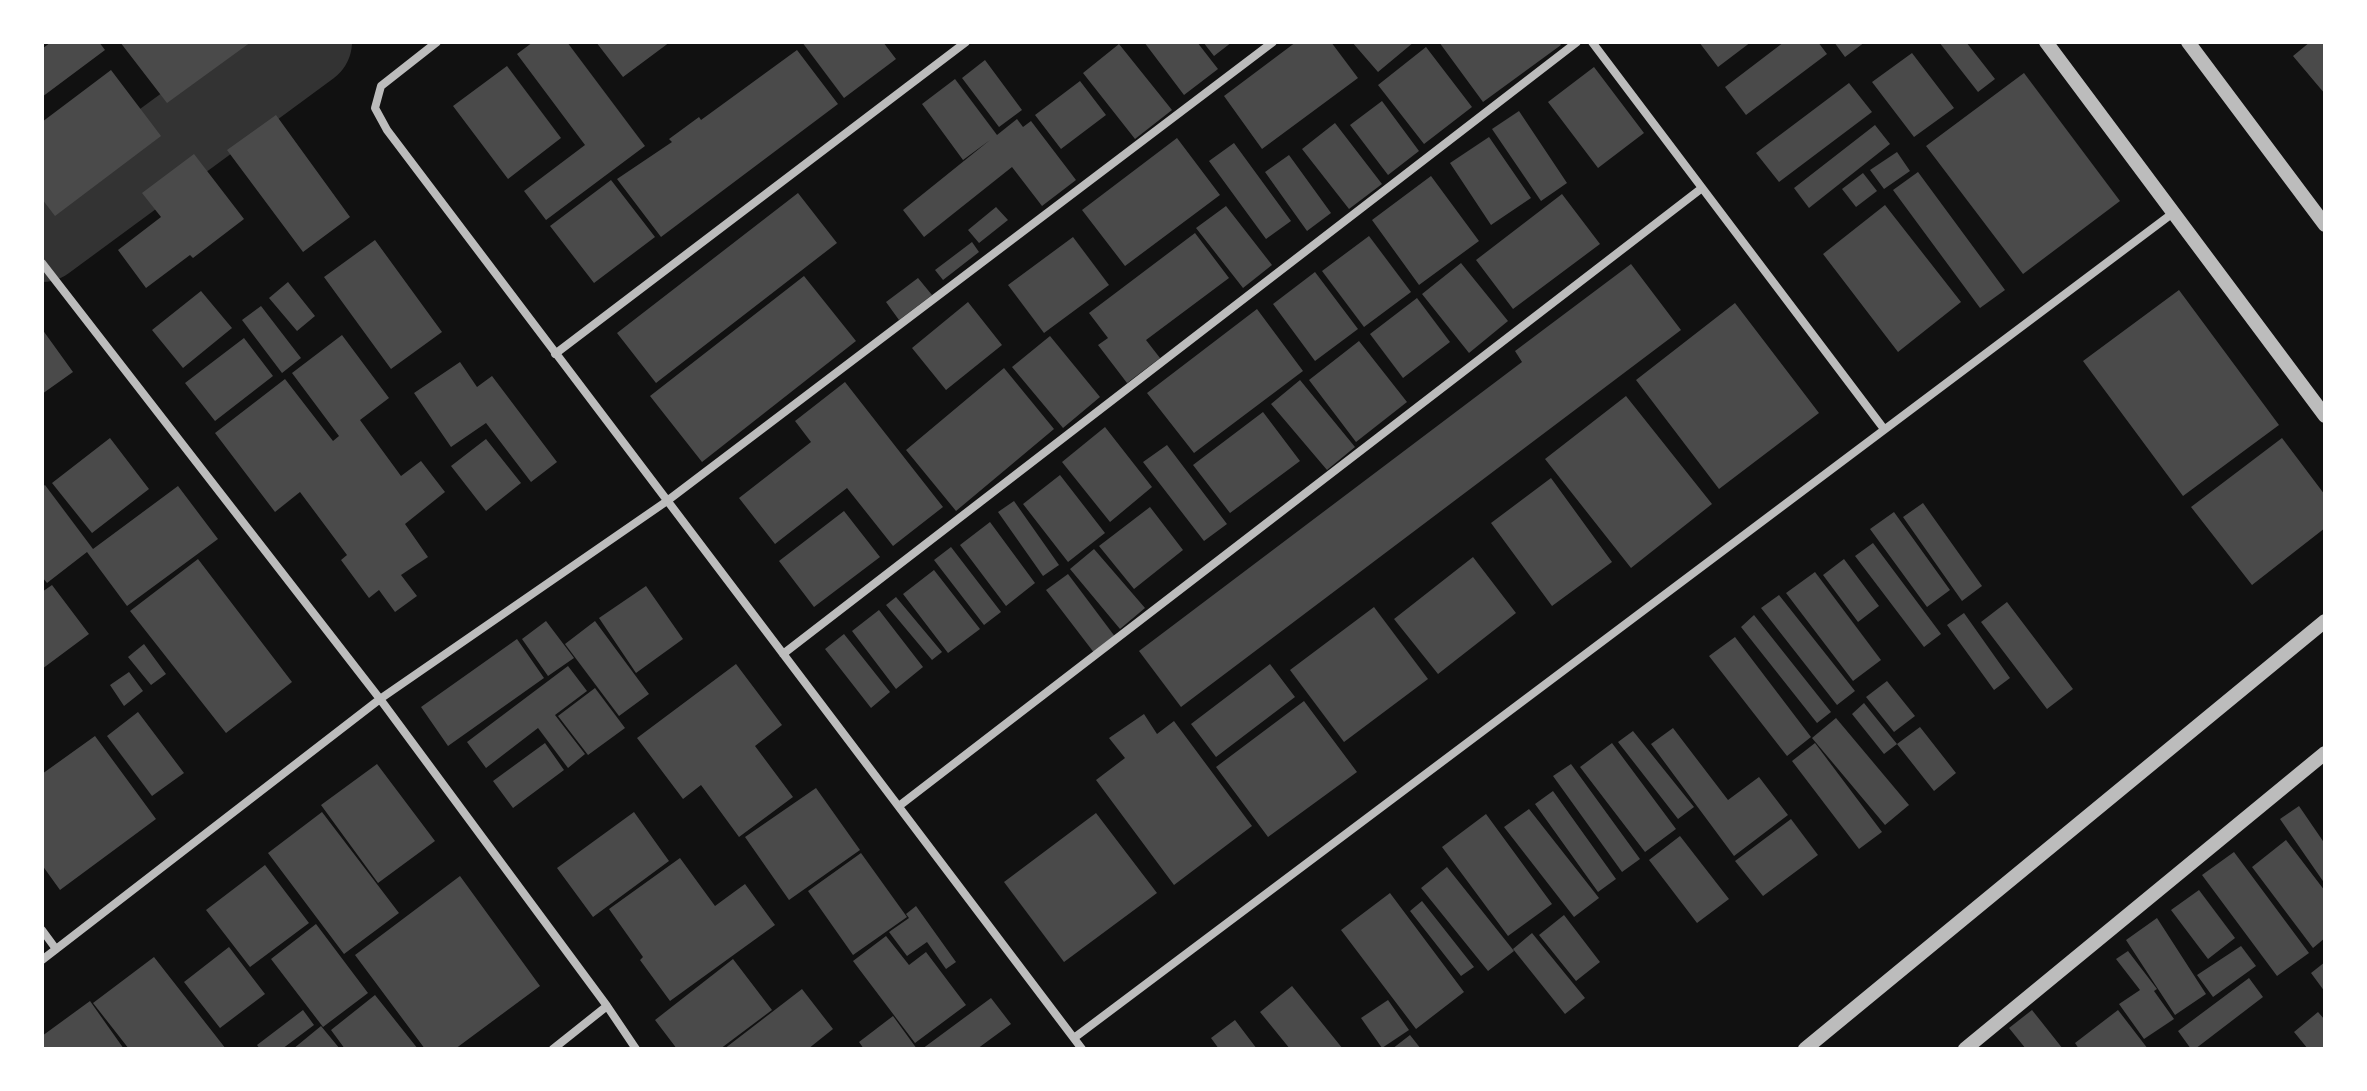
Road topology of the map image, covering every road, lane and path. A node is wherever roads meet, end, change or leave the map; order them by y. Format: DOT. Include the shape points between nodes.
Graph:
graph roads {
  1 [pos="437,42"];
  2 [pos="966,42"];
  3 [pos="1273,42"];
  4 [pos="1577,42"];
  5 [pos="1592,42"];
  6 [pos="2046,42"];
  7 [pos="2188,42"];
  8 [pos="1702,188"];
  9 [pos="2173,213"];
  10 [pos="2325,225"];
  11 [pos="42,263"];
  12 [pos="555,354"];
  13 [pos="2325,416"];
  14 [pos="1884,429"];
  15 [pos="667,501"];
  16 [pos="2325,621"];
  17 [pos="783,654"];
  18 [pos="380,699"];
  19 [pos="2325,753"];
  20 [pos="899,806"];
  21 [pos="42,930"];
  22 [pos="56,949"];
  23 [pos="42,960"];
  24 [pos="607,1006"];
  25 [pos="1074,1038"];
  26 [pos="553,1049"];
  27 [pos="636,1049"];
  28 [pos="1082,1049"];
  29 [pos="1805,1049"];
  30 [pos="1965,1049"];
  1 -- 12 [label="street" via="381,86 375,108"];
  2 -- 12 [label="street"];
  3 -- 15 [label="street"];
  4 -- 17 [label="street"];
  5 -- 8 [label="street"];
  6 -- 9 [label="street"];
  7 -- 10 [label="street"];
  8 -- 14 [label="street"];
  8 -- 20 [label="street"];
  9 -- 13 [label="street"];
  9 -- 14 [label="street"];
  11 -- 18 [label="street"];
  12 -- 15 [label="street"];
  14 -- 25 [label="street"];
  15 -- 17 [label="street"];
  15 -- 18 [label="street"];
  16 -- 29 [label="street"];
  17 -- 20 [label="street"];
  18 -- 22 [label="street"];
  18 -- 24 [label="street"];
  19 -- 30 [label="street"];
  20 -- 25 [label="street"];
  21 -- 22 [label="street"];
  22 -- 23 [label="street"];
  24 -- 26 [label="street"];
  24 -- 27 [label="street"];
  25 -- 28 [label="street"];
}
